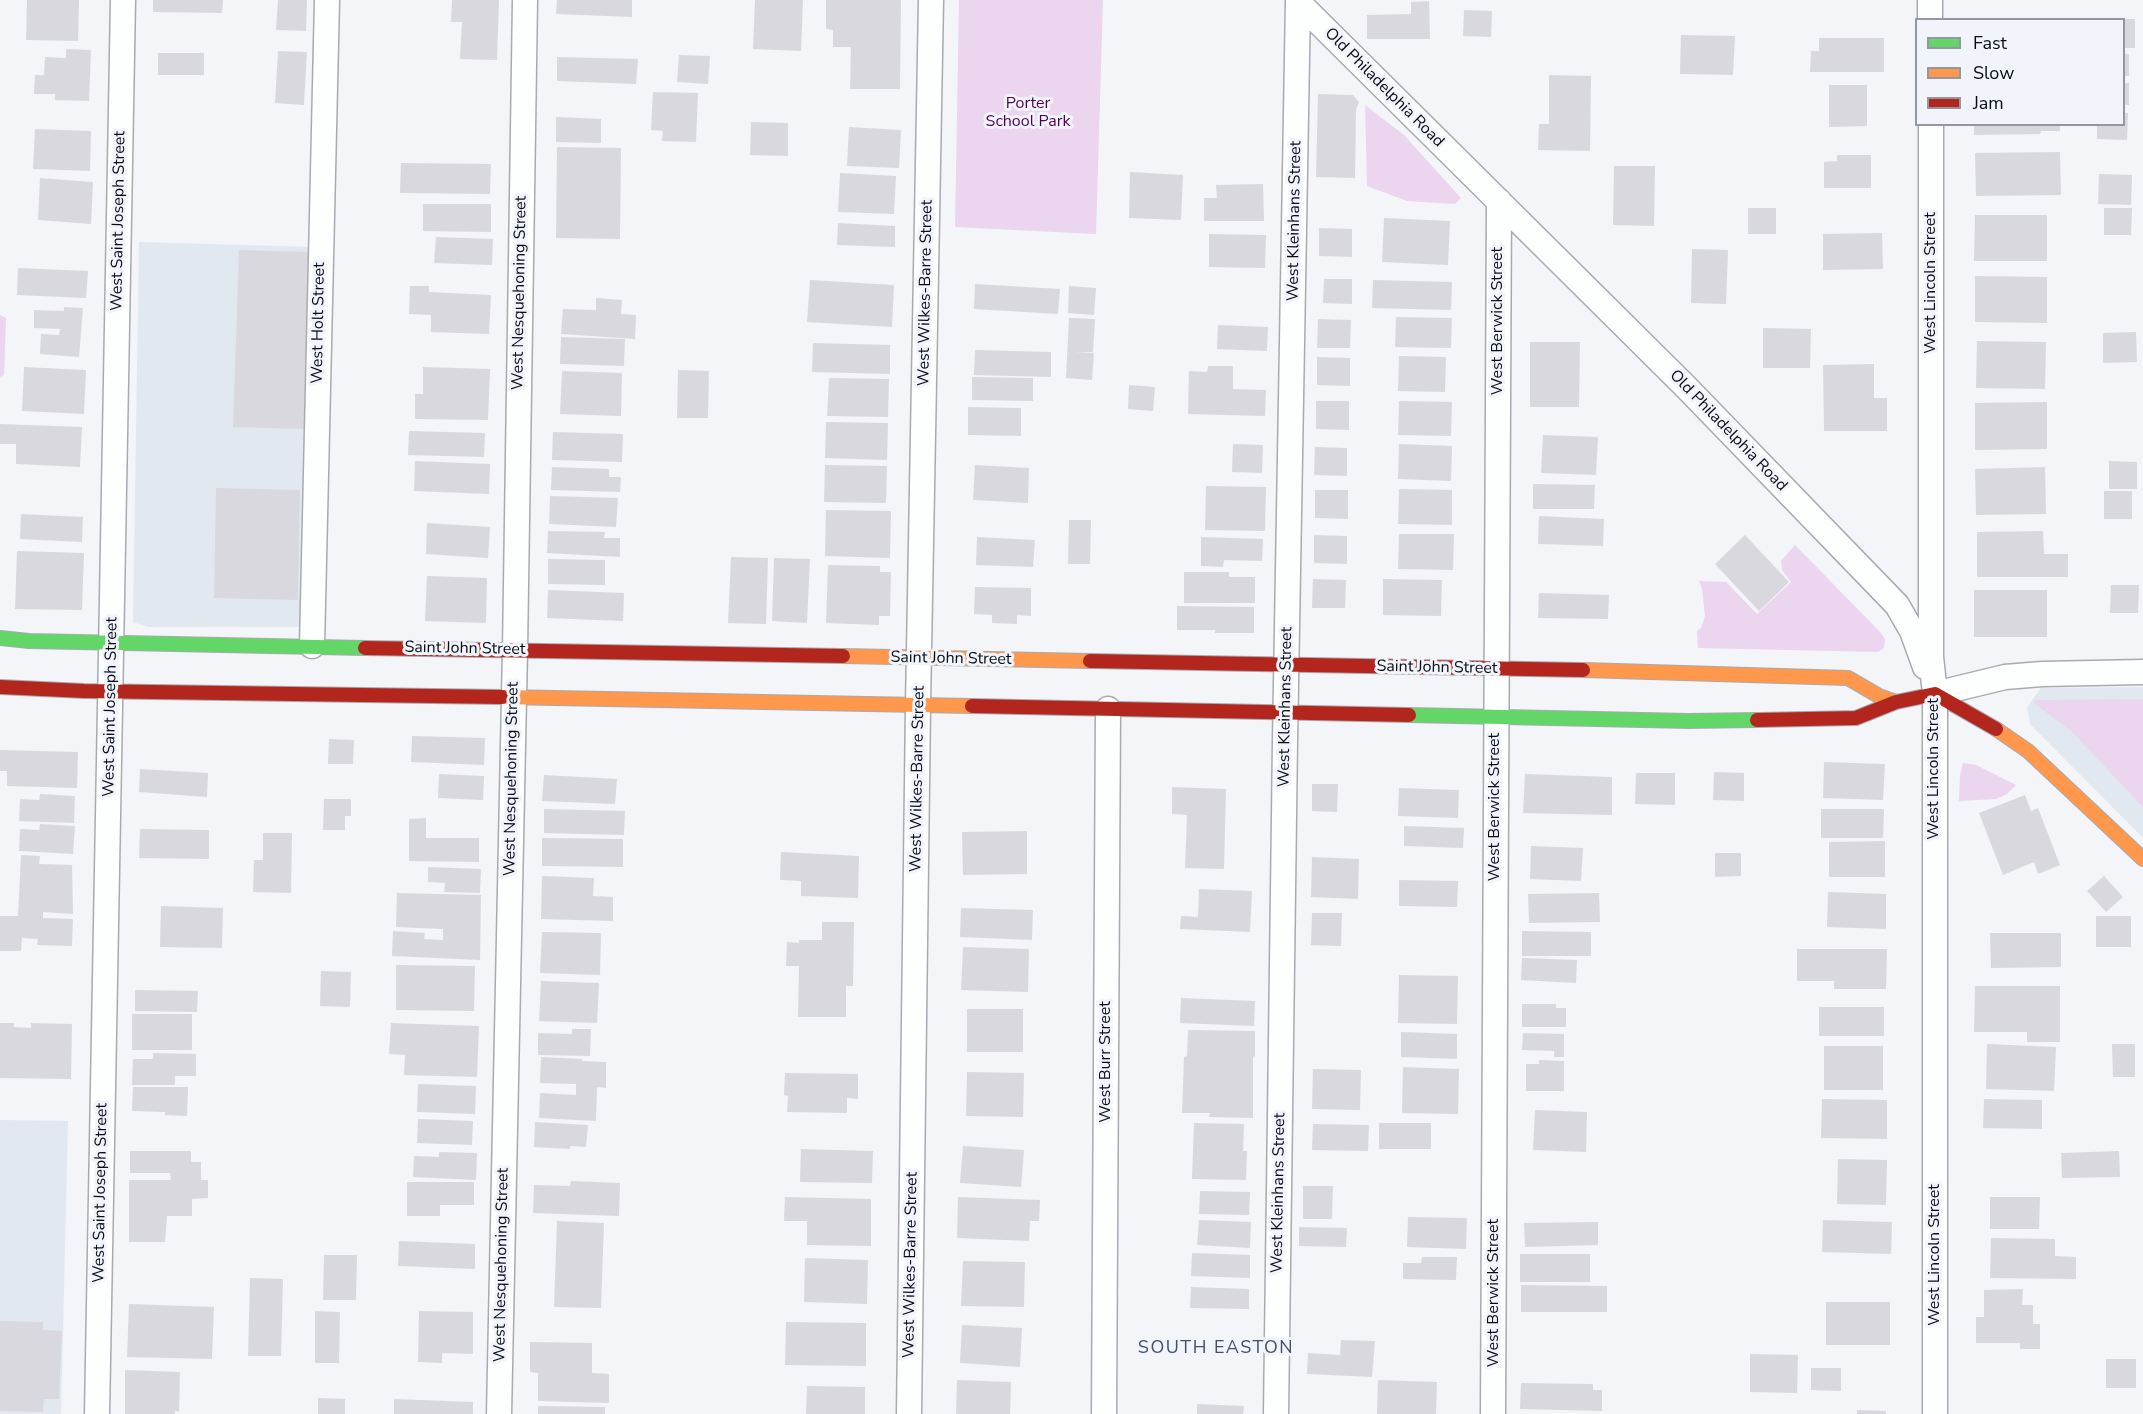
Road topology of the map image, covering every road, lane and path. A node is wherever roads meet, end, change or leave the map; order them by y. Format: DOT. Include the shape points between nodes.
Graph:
graph roads {
  1 [pos="123,0"];
  2 [pos="327,0"];
  3 [pos="525,0"];
  4 [pos="931,0"];
  5 [pos="1930,0"];
  6 [pos="1298,1"];
  7 [pos="1930,18"];
  8 [pos="1930,126"];
  9 [pos="1499,201"];
  10 [pos="0,638"];
  11 [pos="112,642"];
  12 [pos="312,646"];
  13 [pos="515,651"];
  14 [pos="920,658"];
  15 [pos="1287,665"];
  16 [pos="1496,669"];
  17 [pos="2143,672"];
  18 [pos="0,687"];
  19 [pos="110,692"];
  20 [pos="1935,694"];
  21 [pos="514,697"];
  22 [pos="1896,702"];
  23 [pos="918,705"];
  24 [pos="1108,709"];
  25 [pos="1286,713"];
  26 [pos="1495,716"];
  27 [pos="2143,860"];
  28 [pos="97,1414"];
  29 [pos="499,1414"];
  30 [pos="909,1414"];
  31 [pos="1104,1414"];
  32 [pos="1276,1414"];
  33 [pos="1493,1414"];
  34 [pos="1935,1414"];
  1 -- 11 [label="street, West Saint Joseph Street"];
  2 -- 12 [label="street, West Holt Street"];
  3 -- 13 [label="street, West Nesquehoning Street"];
  4 -- 14 [label="street, West Wilkes-Barre Street"];
  5 -- 7 [label="street"];
  6 -- 9 [label="street, Old Philadelphia Road"];
  6 -- 15 [label="street, West Kleinhans Street"];
  8 -- 20 [label="street, West Lincoln Street" via="1931,657"];
  9 -- 16 [label="street, West Berwick Street"];
  9 -- 20 [label="street, Old Philadelphia Road" via="1897,605 1912,631"];
  10 -- 11 [label="main road, Saint John Street"];
  11 -- 12 [label="main road, Saint John Street"];
  11 -- 19 [label="street, West Saint Joseph Street"];
  12 -- 13 [label="main road, Saint John Street"];
  13 -- 14 [label="main road, Saint John Street"];
  13 -- 21 [label="street, West Nesquehoning Street"];
  14 -- 15 [label="main road, Saint John Street"];
  14 -- 23 [label="street, West Wilkes-Barre Street"];
  15 -- 16 [label="main road, Saint John Street"];
  15 -- 25 [label="street, West Kleinhans Street"];
  16 -- 22 [label="main road, Saint John Street" via="1848,678"];
  16 -- 26 [label="street, West Berwick Street"];
  17 -- 20 [label="street" via="2014,676"];
  18 -- 19 [label="main road"];
  19 -- 21 [label="main road"];
  19 -- 28 [label="street, West Saint Joseph Street"];
  20 -- 22 [label="main road"];
  20 -- 27 [label="main road" via="2028,751"];
  20 -- 34 [label="street, West Lincoln Street"];
  21 -- 23 [label="main road"];
  21 -- 29 [label="street, West Nesquehoning Street"];
  22 -- 26 [label="main road" via="1856,718 1689,721"];
  23 -- 24 [label="main road"];
  23 -- 30 [label="street, West Wilkes-Barre Street"];
  24 -- 25 [label="main road"];
  24 -- 31 [label="street, West Burr Street"];
  25 -- 26 [label="main road"];
  25 -- 32 [label="street, West Kleinhans Street"];
  26 -- 33 [label="street, West Berwick Street"];
}
